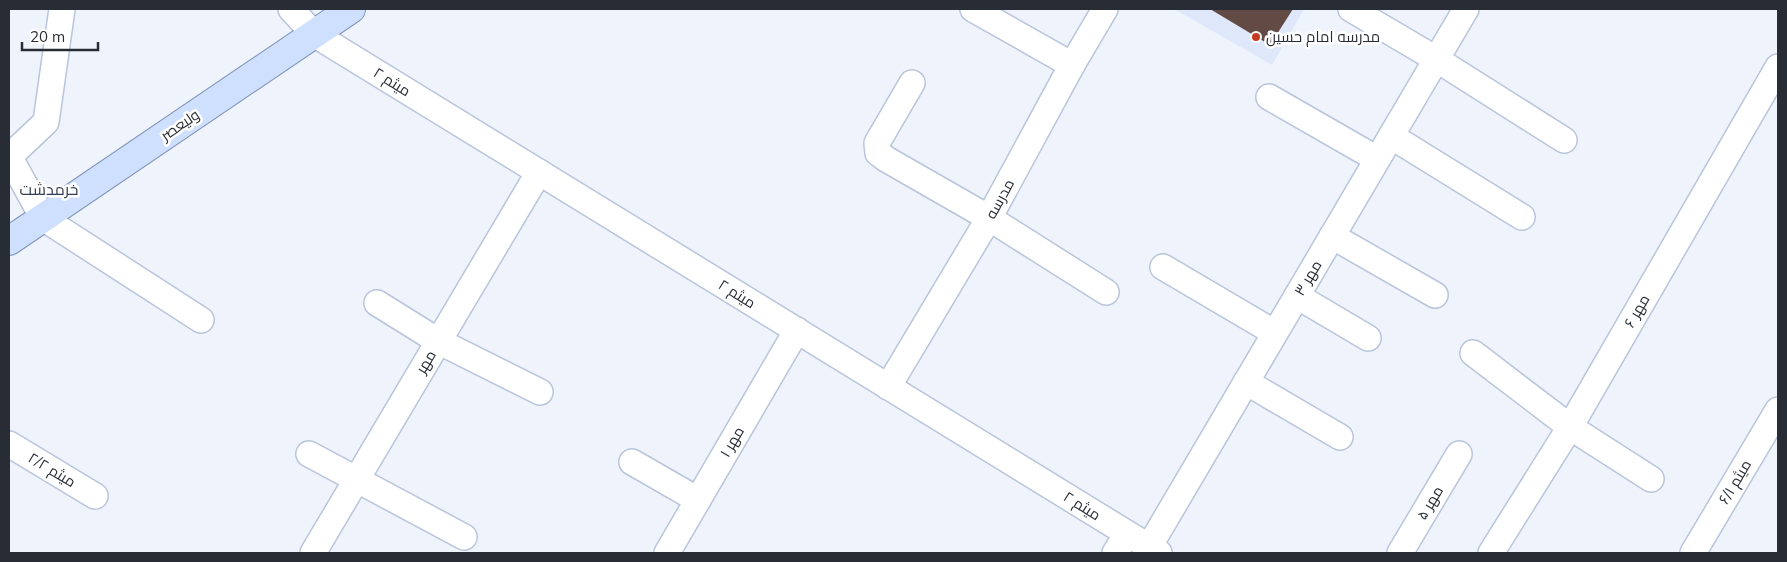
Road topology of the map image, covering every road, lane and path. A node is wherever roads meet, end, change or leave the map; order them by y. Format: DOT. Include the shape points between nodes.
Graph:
graph roads {
  1 [pos="62,9"];
  2 [pos="291,9"];
  3 [pos="351,9"];
  4 [pos="973,9"];
  5 [pos="1106,9"];
  6 [pos="1351,9"];
  7 [pos="1466,9"];
  8 [pos="314,34"];
  9 [pos="1436,59"];
  10 [pos="1072,65"];
  11 [pos="1778,67"];
  12 [pos="912,83"];
  13 [pos="1269,97"];
  14 [pos="1391,136"];
  15 [pos="1564,140"];
  16 [pos="10,156"];
  17 [pos="1377,159"];
  18 [pos="539,172"];
  19 [pos="1522,217"];
  20 [pos="43,218"];
  21 [pos="989,218"];
  22 [pos="1332,236"];
  23 [pos="9,241"];
  24 [pos="1163,267"];
  25 [pos="1106,292"];
  26 [pos="1435,295"];
  27 [pos="1297,296"];
  28 [pos="377,302"];
  29 [pos="201,320"];
  30 [pos="797,330"];
  31 [pos="1275,333"];
  32 [pos="1368,338"];
  33 [pos="438,341"];
  34 [pos="1473,353"];
  35 [pos="1246,382"];
  36 [pos="888,387"];
  37 [pos="540,392"];
  38 [pos="1778,410"];
  39 [pos="1570,427"];
  40 [pos="1340,436"];
  41 [pos="9,444"];
  42 [pos="309,454"];
  43 [pos="1459,454"];
  44 [pos="632,462"];
  45 [pos="1651,479"];
  46 [pos="356,480"];
  47 [pos="95,496"];
  48 [pos="698,500"];
  49 [pos="464,537"];
  50 [pos="1121,543"];
  51 [pos="1154,550"];
  52 [pos="313,553"];
  53 [pos="667,553"];
  54 [pos="1400,553"];
  55 [pos="1491,553"];
  56 [pos="1693,553"];
  1 -- 16 [label="street" via="46,122"];
  2 -- 8 [label="street, میثم ۲"];
  3 -- 8 [label="main road, ولیعصر"];
  4 -- 10 [label="street"];
  5 -- 10 [label="street, مدرسه"];
  6 -- 9 [label="street"];
  7 -- 9 [label="street, مهر ۳"];
  8 -- 18 [label="street, میثم ۲"];
  8 -- 20 [label="main road, ولیعصر"];
  9 -- 14 [label="street, مهر ۳"];
  9 -- 15 [label="street"];
  10 -- 21 [label="street, مدرسه"];
  11 -- 39 [label="street, مهر ۶"];
  12 -- 21 [label="street" via="877,143 878,153"];
  13 -- 17 [label="street"];
  14 -- 17 [label="street, مهر ۳"];
  14 -- 19 [label="street"];
  16 -- 20 [label="street"];
  17 -- 22 [label="street, مهر ۳"];
  18 -- 30 [label="street, میثم ۲"];
  18 -- 33 [label="street, مهر"];
  20 -- 23 [label="main road, ولیعصر"];
  20 -- 29 [label="street"];
  21 -- 25 [label="street"];
  21 -- 36 [label="street, مدرسه"];
  22 -- 26 [label="street"];
  22 -- 27 [label="street, مهر ۳"];
  24 -- 31 [label="street"];
  27 -- 31 [label="street, مهر ۳"];
  27 -- 32 [label="street"];
  28 -- 33 [label="street"];
  30 -- 36 [label="street, میثم ۲"];
  30 -- 48 [label="street, مهر ۱"];
  31 -- 35 [label="street, مهر ۳"];
  33 -- 37 [label="street"];
  33 -- 46 [label="street, مهر"];
  34 -- 39 [label="street"];
  35 -- 40 [label="street"];
  35 -- 51 [label="street, مهر ۳"];
  36 -- 50 [label="street, میثم ۲"];
  38 -- 56 [label="street, میثم ۶/۱"];
  39 -- 45 [label="street"];
  39 -- 55 [label="street, مهر ۶"];
  41 -- 47 [label="street, میثم ۲/۲"];
  42 -- 46 [label="street"];
  43 -- 54 [label="street, مهر ۵"];
  44 -- 48 [label="street"];
  46 -- 49 [label="street"];
  46 -- 52 [label="street, مهر"];
  48 -- 53 [label="street, مهر ۱"];
  50 -- 51 [label="street, میثم ۲"];
}
